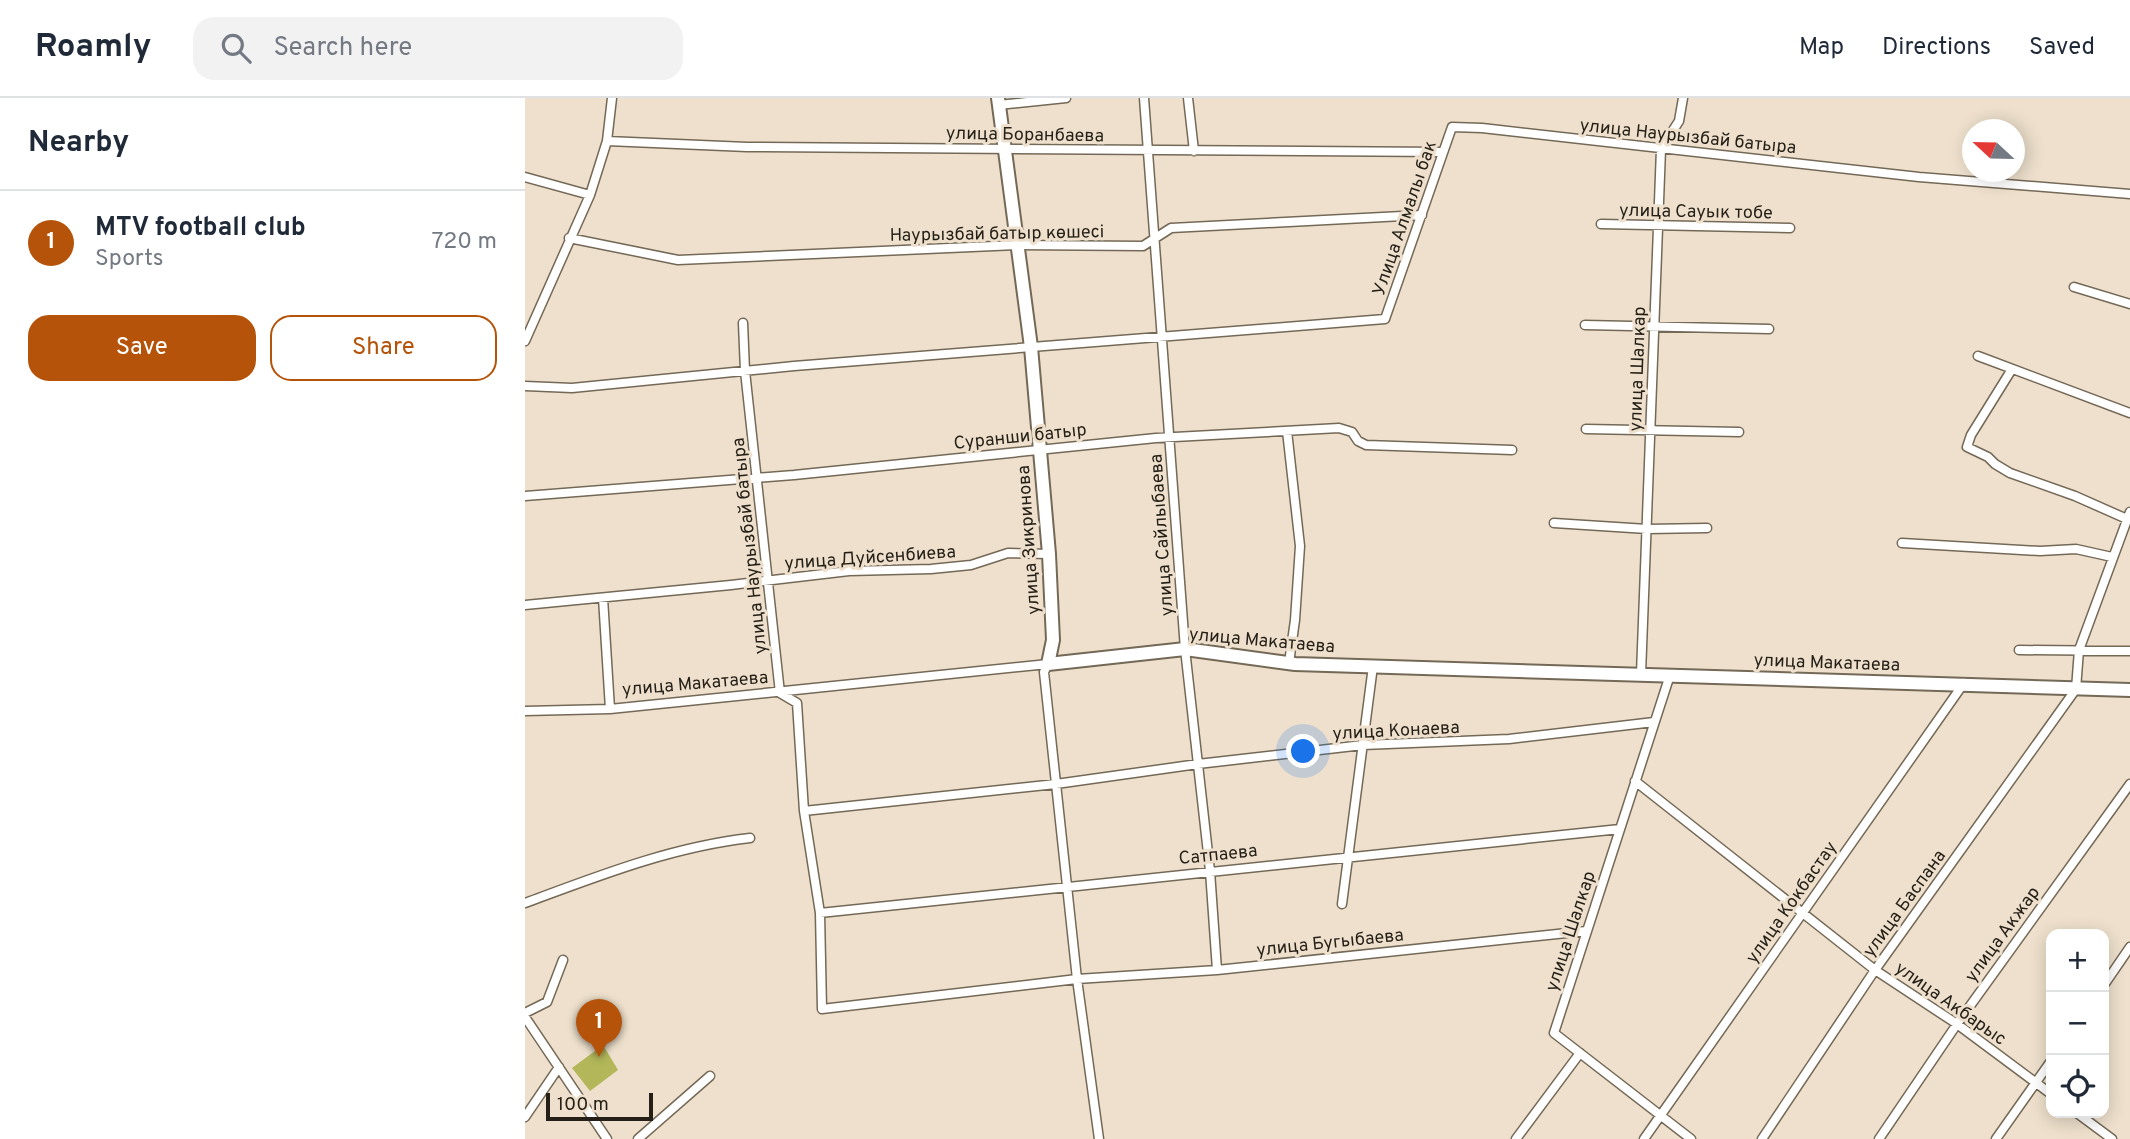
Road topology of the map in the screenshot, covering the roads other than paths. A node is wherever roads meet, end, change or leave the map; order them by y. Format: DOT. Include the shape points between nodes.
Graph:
graph roads {
  1 [pos="612,98"];
  2 [pos="1066,98"];
  3 [pos="1144,98"];
  4 [pos="1188,98"];
  5 [pos="1683,98"];
  6 [pos="998,102"];
  7 [pos="1452,127"];
  8 [pos="607,141"];
  9 [pos="1005,149"];
  10 [pos="1661,149"];
  11 [pos="1149,151"];
  12 [pos="1194,151"];
  13 [pos="1443,152"];
  14 [pos="525,177"];
  15 [pos="2130,194"];
  16 [pos="590,195"];
  17 [pos="1422,215"];
  18 [pos="1601,225"];
  19 [pos="1659,227"];
  20 [pos="1790,228"];
  21 [pos="569,238"];
  22 [pos="1154,239"];
  23 [pos="1017,245"];
  24 [pos="2074,287"];
  25 [pos="2130,304"];
  26 [pos="743,323"];
  27 [pos="1585,325"];
  28 [pos="1655,327"];
  29 [pos="1769,329"];
  30 [pos="1161,337"];
  31 [pos="525,341"];
  32 [pos="1031,347"];
  33 [pos="1978,356"];
  34 [pos="2012,369"];
  35 [pos="745,371"];
  36 [pos="525,386"];
  37 [pos="2130,412"];
  38 [pos="1586,429"];
  39 [pos="1287,430"];
  40 [pos="1651,430"];
  41 [pos="1739,432"];
  42 [pos="1170,437"];
  43 [pos="1039,450"];
  44 [pos="1512,450"];
  45 [pos="758,478"];
  46 [pos="525,496"];
  47 [pos="2129,515"];
  48 [pos="1554,523"];
  49 [pos="1707,528"];
  50 [pos="1647,529"];
  51 [pos="1902,544"];
  52 [pos="1049,554"];
  53 [pos="2112,557"];
  54 [pos="768,580"];
  55 [pos="603,598"];
  56 [pos="525,605"];
  57 [pos="1185,649"];
  58 [pos="2019,650"];
  59 [pos="2079,650"];
  60 [pos="2130,652"];
  61 [pos="1289,663"];
  62 [pos="1048,664"];
  63 [pos="1373,666"];
  64 [pos="1641,674"];
  65 [pos="1670,675"];
  66 [pos="1963,683"];
  67 [pos="2076,689"];
  68 [pos="2130,690"];
  69 [pos="781,693"];
  70 [pos="610,709"];
  71 [pos="525,711"];
  72 [pos="1654,722"];
  73 [pos="1363,745"];
  74 [pos="1198,764"];
  75 [pos="1635,781"];
  76 [pos="2130,783"];
  77 [pos="1056,784"];
  78 [pos="804,811"];
  79 [pos="1620,829"];
  80 [pos="750,838"];
  81 [pos="1349,856"];
  82 [pos="1210,871"];
  83 [pos="1067,887"];
  84 [pos="525,903"];
  85 [pos="1342,904"];
  86 [pos="820,913"];
  87 [pos="1803,913"];
  88 [pos="1586,931"];
  89 [pos="2130,947"];
  90 [pos="563,960"];
  91 [pos="1217,970"];
  92 [pos="1875,970"];
  93 [pos="2109,978"];
  94 [pos="1077,979"];
  95 [pos="822,1009"];
  96 [pos="525,1015"];
  97 [pos="1957,1024"];
  98 [pos="1580,1053"];
  99 [pos="559,1067"];
  100 [pos="2046,1068"];
  101 [pos="710,1076"];
  102 [pos="2036,1083"];
  103 [pos="2046,1090"];
  104 [pos="1661,1116"];
  105 [pos="525,1117"];
  106 [pos="2084,1118"];
  107 [pos="607,1139"];
  108 [pos="638,1139"];
  109 [pos="1099,1139"];
  110 [pos="1516,1139"];
  111 [pos="1644,1139"];
  112 [pos="1691,1139"];
  113 [pos="1762,1139"];
  114 [pos="1879,1139"];
  115 [pos="1996,1139"];
  116 [pos="2112,1139"];
  1 -- 8 [label="street"];
  2 -- 6 [label="street"];
  3 -- 11 [label="street, улица Сайлыбаева"];
  4 -- 12 [label="street"];
  5 -- 10 [label="street" via="1679,121"];
  6 -- 9 [label="street, улица Зикринова"];
  7 -- 10 [label="street, улица Наурызбай батыра"];
  7 -- 13 [label="street, Улица Алмалы бак"];
  8 -- 9 [label="street, улица Боранбаева"];
  8 -- 16 [label="street"];
  9 -- 11 [label="street, улица Боранбаева"];
  9 -- 23 [label="street, улица Зикринова"];
  10 -- 15 [label="street, улица Наурызбай батыра"];
  10 -- 19 [label="street, улица Шалкар"];
  11 -- 12 [label="street, улица Боранбаева"];
  11 -- 22 [label="street, улица Сайлыбаева"];
  12 -- 13 [label="street, улица Боранбаева"];
  13 -- 17 [label="street, Улица Алмалы бак"];
  14 -- 16 [label="street"];
  16 -- 21 [label="street"];
  17 -- 22 [label="street, Наурызбай батыр көшесі" via="1171,228"];
  17 -- 30 [label="street, Улица Алмалы бак" via="1385,319"];
  18 -- 19 [label="street, улица Сауык тобе"];
  19 -- 20 [label="street, улица Сауык тобе"];
  19 -- 28 [label="street, улица Шалкар"];
  21 -- 23 [label="street, Наурызбай батыр көшесі" via="678,260"];
  21 -- 31 [label="street"];
  22 -- 23 [label="street, Наурызбай батыр көшесі" via="1143,246"];
  22 -- 30 [label="street, улица Сайлыбаева"];
  23 -- 32 [label="street, улица Зикринова"];
  24 -- 25 [label="street"];
  26 -- 35 [label="street, улица Наурызбай батыра"];
  27 -- 28 [label="street"];
  28 -- 29 [label="street"];
  28 -- 40 [label="street, улица Шалкар"];
  30 -- 32 [label="street"];
  30 -- 42 [label="street, улица Сайлыбаева"];
  32 -- 35 [label="street"];
  32 -- 43 [label="street, улица Зикринова"];
  33 -- 34 [label="street"];
  34 -- 37 [label="street"];
  34 -- 47 [label="street" via="1967,447 2010,473"];
  35 -- 36 [label="street" via="572,387"];
  35 -- 45 [label="street, улица Наурызбай батыра"];
  38 -- 40 [label="street"];
  39 -- 42 [label="street, Суранши батыр"];
  39 -- 44 [label="street, Суранши батыр" via="1346,429 1366,445"];
  39 -- 61 [label="street" via="1300,546"];
  40 -- 41 [label="street"];
  40 -- 50 [label="street, улица Шалкар"];
  42 -- 43 [label="street, Суранши батыр"];
  42 -- 57 [label="street, улица Сайлыбаева"];
  43 -- 45 [label="street, Суранши батыр"];
  43 -- 52 [label="street, улица Зикринова"];
  45 -- 46 [label="street, Суранши батыр"];
  45 -- 54 [label="street, улица Наурызбай батыра"];
  47 -- 53 [label="street"];
  48 -- 50 [label="street"];
  49 -- 50 [label="street"];
  50 -- 64 [label="street, улица Шалкар"];
  51 -- 53 [label="street" via="2076,549"];
  52 -- 54 [label="street, улица Дуйсенбиева" via="1008,553 971,565"];
  52 -- 62 [label="street, улица Зикринова" via="1053,640"];
  53 -- 59 [label="street"];
  54 -- 55 [label="street, улица Дуйсенбиева"];
  54 -- 69 [label="street, улица Наурызбай батыра"];
  55 -- 56 [label="street, улица Дуйсенбиева"];
  55 -- 70 [label="street"];
  57 -- 61 [label="street, улица Макатаева"];
  57 -- 62 [label="street, улица Макатаева"];
  57 -- 74 [label="street, улица Сайлыбаева"];
  58 -- 59 [label="street"];
  59 -- 60 [label="street"];
  59 -- 67 [label="street"];
  61 -- 63 [label="street, улица Макатаева"];
  62 -- 69 [label="street, улица Макатаева"];
  62 -- 77 [label="street, улица Зикринова" via="1044,672"];
  63 -- 64 [label="street, улица Макатаева"];
  63 -- 73 [label="street"];
  64 -- 65 [label="street, улица Макатаева"];
  65 -- 66 [label="street, улица Макатаева"];
  65 -- 72 [label="street, улица Шалкар"];
  66 -- 67 [label="street, улица Макатаева"];
  66 -- 87 [label="street, улица Кокбастау"];
  67 -- 68 [label="street, улица Макатаева"];
  67 -- 92 [label="street, улица Баспана"];
  69 -- 70 [label="street, улица Макатаева"];
  69 -- 78 [label="street, улица Наурызбай батыра" via="797,703"];
  70 -- 71 [label="street, улица Макатаева"];
  72 -- 73 [label="street, улица Конаева" via="1509,738"];
  72 -- 75 [label="street, улица Шалкар"];
  73 -- 74 [label="street, улица Конаева"];
  73 -- 81 [label="street"];
  74 -- 77 [label="street, улица Конаева"];
  74 -- 82 [label="street, улица Сайлыбаева"];
  75 -- 79 [label="street, улица Шалкар"];
  75 -- 87 [label="street, улица Акбарыс"];
  76 -- 97 [label="street, улица Акжар"];
  77 -- 78 [label="street, улица Конаева"];
  77 -- 83 [label="street, улица Зикринова"];
  78 -- 86 [label="street, улица Наурызбай батыра"];
  79 -- 81 [label="street, Сатпаева"];
  79 -- 88 [label="street, улица Шалкар"];
  80 -- 84 [label="street" via="715,842 628,865"];
  81 -- 82 [label="street, Сатпаева"];
  81 -- 85 [label="street"];
  82 -- 83 [label="street, Сатпаева"];
  82 -- 91 [label="street, улица Сайлыбаева"];
  83 -- 86 [label="street, Сатпаева"];
  83 -- 94 [label="street, улица Зикринова"];
  86 -- 95 [label="street, улица Наурызбай батыра"];
  87 -- 92 [label="street, улица Акбарыс"];
  87 -- 104 [label="street, улица Кокбастау"];
  88 -- 91 [label="street, улица Бугыбаева"];
  88 -- 98 [label="street, улица Шалкар" via="1553,1033"];
  89 -- 93 [label="street"];
  90 -- 96 [label="street" via="547,1002"];
  91 -- 94 [label="street, улица Бугыбаева"];
  92 -- 97 [label="street, улица Акбарыс"];
  92 -- 113 [label="street, улица Баспана"];
  94 -- 95 [label="street, улица Бугыбаева"];
  94 -- 109 [label="street, улица Зикринова"];
  96 -- 99 [label="street"];
  97 -- 102 [label="street, улица Акбарыс"];
  97 -- 114 [label="street, улица Акжар"];
  98 -- 104 [label="street, улица Шалкар"];
  98 -- 110 [label="street"];
  99 -- 105 [label="street"];
  99 -- 107 [label="street"];
  100 -- 102 [label="street"];
  101 -- 108 [label="street"];
  102 -- 103 [label="street, улица Акбарыс"];
  102 -- 115 [label="street"];
  104 -- 111 [label="street, улица Кокбастау"];
  104 -- 112 [label="street, улица Шалкар"];
  106 -- 116 [label="street"];
}
